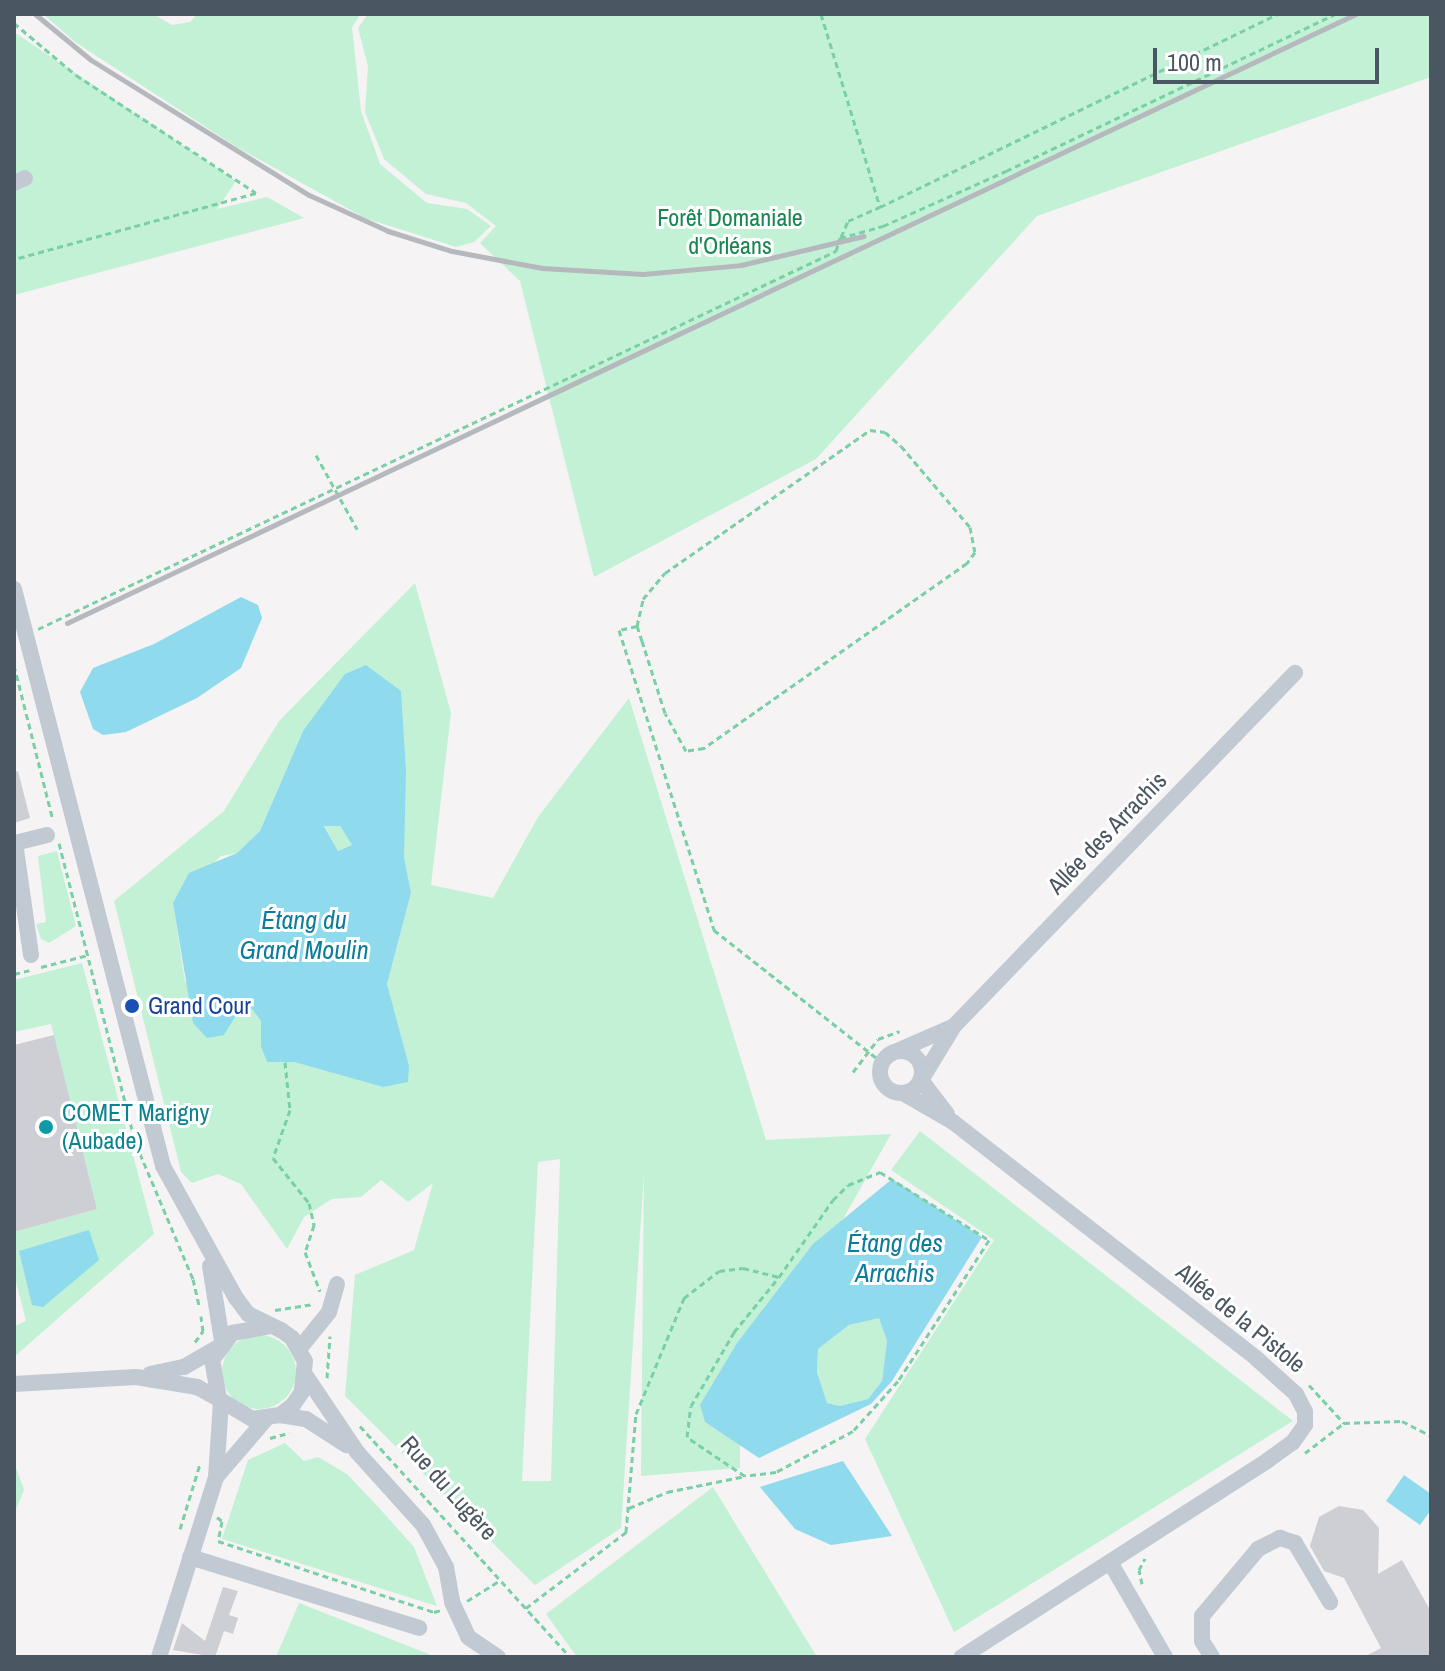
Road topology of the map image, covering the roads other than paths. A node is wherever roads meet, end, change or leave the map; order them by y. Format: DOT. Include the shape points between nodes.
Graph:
graph roads {
  1 [pos="14,589"];
  2 [pos="1295,673"];
  3 [pos="47,835"];
  4 [pos="31,955"];
  5 [pos="954,1026"];
  6 [pos="896,1052"];
  7 [pos="921,1080"];
  8 [pos="903,1093"];
  9 [pos="953,1122"];
  10 [pos="208,1256"];
  11 [pos="337,1284"];
  12 [pos="270,1326"];
  13 [pos="220,1344"];
  14 [pos="300,1348"];
  15 [pos="306,1376"];
  16 [pos="136,1377"];
  17 [pos="14,1384"];
  18 [pos="220,1400"];
  19 [pos="273,1417"];
  20 [pos="357,1452"];
  21 [pos="216,1477"];
  22 [pos="190,1557"];
  23 [pos="1110,1562"];
  24 [pos="1330,1602"];
  25 [pos="419,1628"];
  26 [pos="159,1657"];
  27 [pos="498,1657"];
  28 [pos="962,1657"];
  29 [pos="1165,1657"];
  30 [pos="1212,1657"];
  1 -- 10 [label="street" via="148,1118 163,1166"];
  2 -- 5 [label="street, Allée des Arrachis"];
  3 -- 4 [label="street" via="15,843"];
  5 -- 6 [label="street"];
  5 -- 7 [label="street"];
  6 -- 7 [label="street" via="915,1056 922,1067"];
  6 -- 8 [label="street" via="883,1063 885,1086"];
  7 -- 8 [label="street"];
  7 -- 9 [label="street"];
  8 -- 9 [label="street"];
  9 -- 23 [label="street, Allée de la Pistole" via="1257,1359 1296,1394 1305,1412 1305,1425 1293,1442"];
  10 -- 12 [label="street" via="248,1314"];
  10 -- 13 [label="street"];
  11 -- 14 [label="street" via="329,1312"];
  12 -- 13 [label="street" via="244,1327"];
  12 -- 14 [label="street"];
  13 -- 16 [label="street" via="184,1367"];
  13 -- 18 [label="street" via="211,1373"];
  14 -- 15 [label="street"];
  15 -- 19 [label="street" via="293,1405"];
  15 -- 20 [label="street, Rue du Lugère"];
  16 -- 17 [label="street"];
  16 -- 18 [label="street" via="197,1387"];
  18 -- 19 [label="street" via="239,1416"];
  18 -- 21 [label="street"];
  19 -- 20 [label="street, Rue du Lugère" via="306,1419"];
  19 -- 21 [label="street"];
  20 -- 27 [label="street, Rue du Lugère" via="423,1525 446,1567 468,1637"];
  21 -- 22 [label="street"];
  22 -- 25 [label="street"];
  22 -- 26 [label="street"];
  23 -- 28 [label="street, Allée de la Pistole"];
  23 -- 29 [label="street"];
  24 -- 30 [label="street" via="1295,1543 1280,1538 1258,1549 1202,1616 1202,1641"];
}
